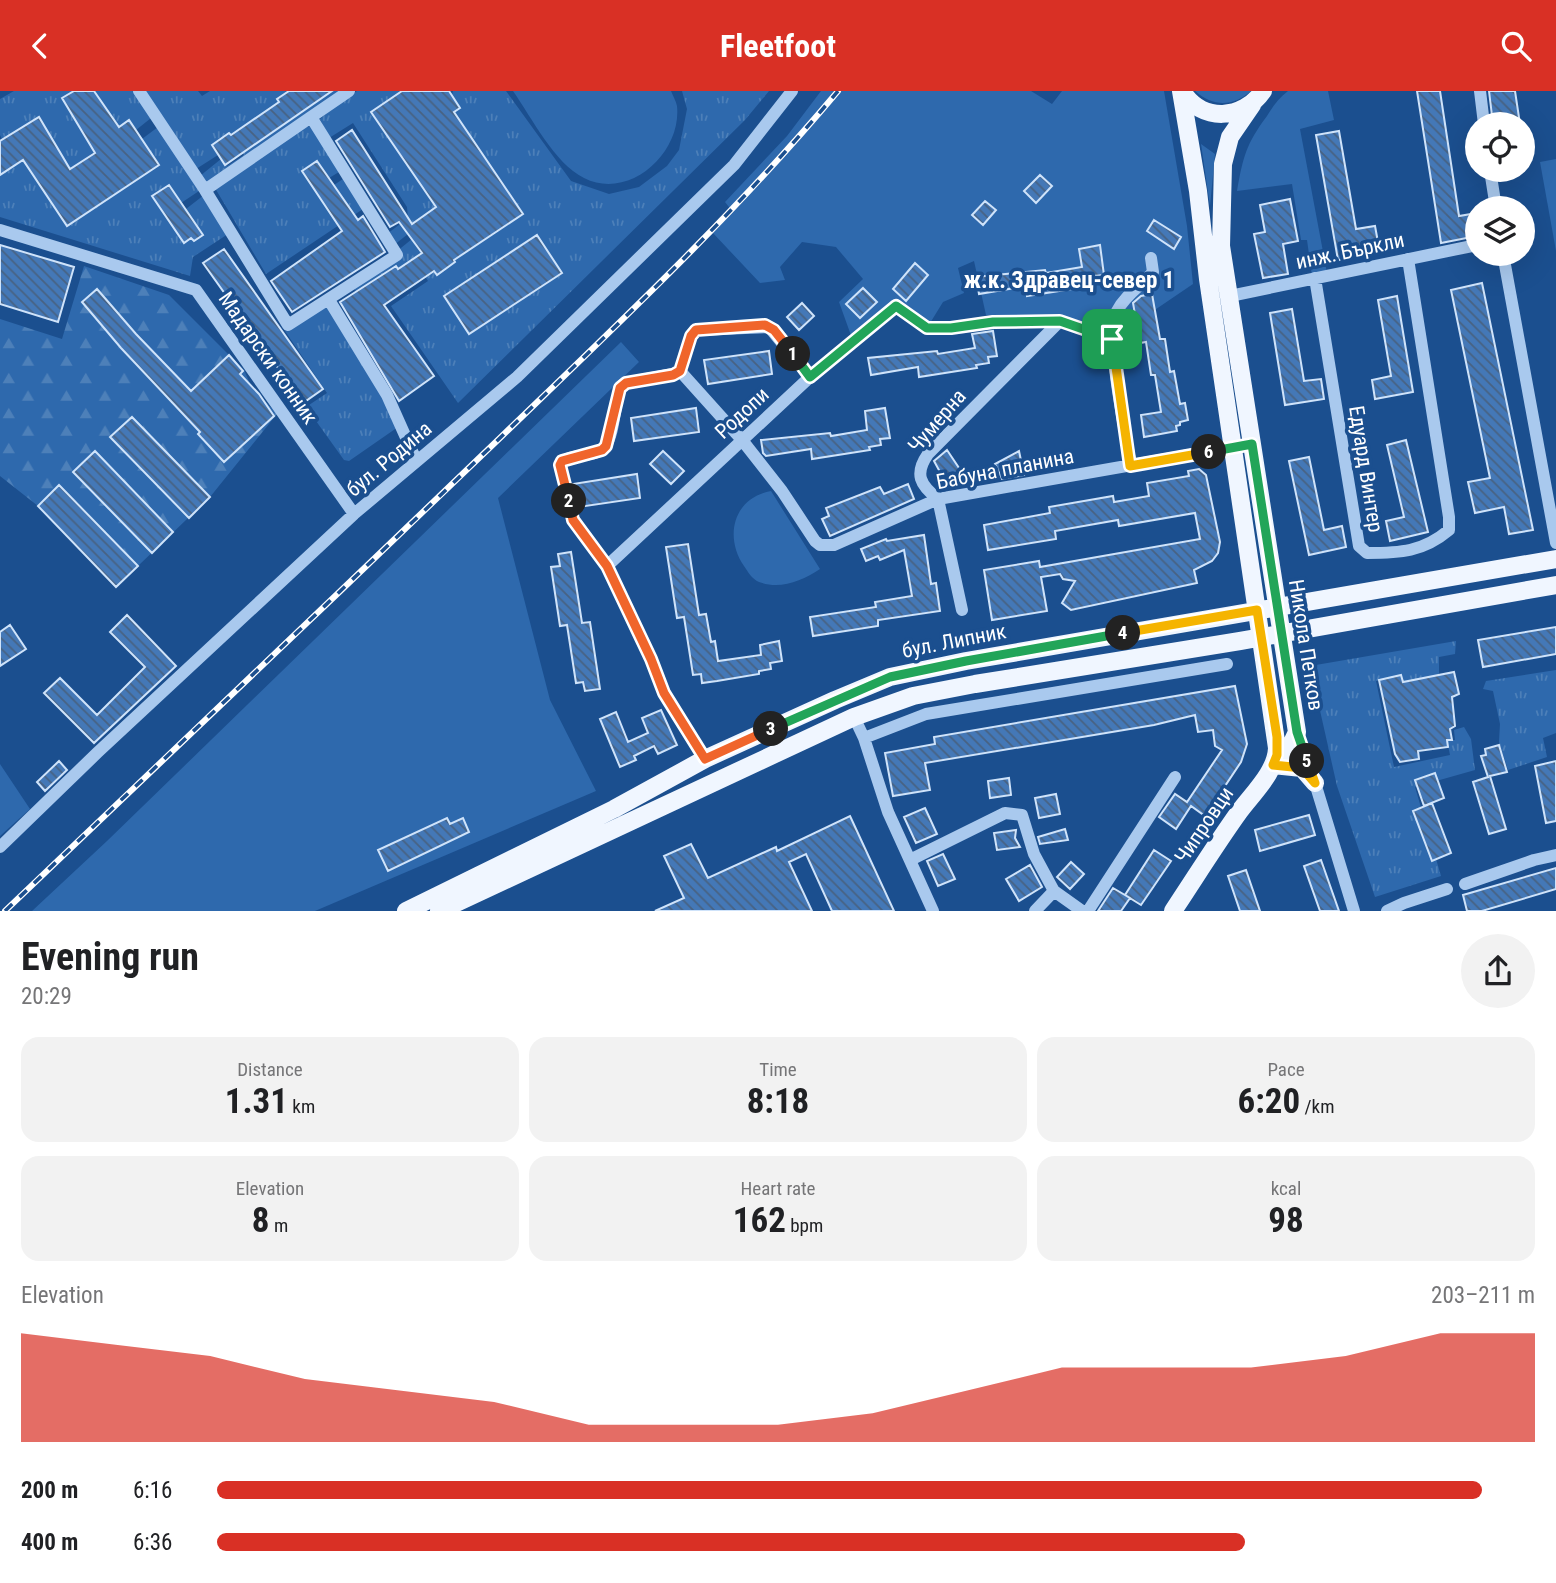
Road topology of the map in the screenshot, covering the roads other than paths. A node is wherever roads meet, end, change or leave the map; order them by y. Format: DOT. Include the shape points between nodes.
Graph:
graph roads {
  1 [pos="139,91"];
  2 [pos="349,91"];
  3 [pos="792,91"];
  4 [pos="1182,91"];
  5 [pos="1480,91"];
  6 [pos="1258,98"];
  7 [pos="1483,112"];
  8 [pos="311,117"];
  9 [pos="205,190"];
  10 [pos="0,230"];
  11 [pos="1465,247"];
  12 [pos="1151,258"];
  13 [pos="1408,259"];
  14 [pos="1505,266"];
  15 [pos="1315,278"];
  16 [pos="1230,296"];
  17 [pos="329,300"];
  18 [pos="1060,321"];
  19 [pos="1112,339"];
  20 [pos="680,371"];
  21 [pos="810,377"];
  22 [pos="742,440"];
  23 [pos="1252,444"];
  24 [pos="1232,447"];
  25 [pos="416,460"];
  26 [pos="1130,466"];
  27 [pos="938,499"];
  28 [pos="354,514"];
  29 [pos="1556,543"];
  30 [pos="1556,559"];
  31 [pos="607,566"];
  32 [pos="1556,585"];
  33 [pos="1277,606"];
  34 [pos="962,610"];
  35 [pos="1257,610"];
  36 [pos="1282,633"];
  37 [pos="1261,637"];
  38 [pos="1227,664"];
  39 [pos="854,717"];
  40 [pos="1297,732"];
  41 [pos="864,738"];
  42 [pos="705,759"];
  43 [pos="1273,765"];
  44 [pos="1175,777"];
  45 [pos="1315,783"];
  46 [pos="0,847"];
  47 [pos="1556,855"];
  48 [pos="910,860"];
  49 [pos="1465,884"];
  50 [pos="1447,889"];
  51 [pos="1054,891"];
  52 [pos="406,911"];
  53 [pos="439,911"];
  54 [pos="933,911"];
  55 [pos="1035,911"];
  56 [pos="1082,911"];
  57 [pos="1088,911"];
  58 [pos="1173,911"];
  59 [pos="1354,911"];
  60 [pos="1387,911"];
  1 -- 9 [label="street"];
  2 -- 8 [label="street"];
  3 -- 25 [label="street, бул. Родина" via="734,165 615,283 517,377"];
  4 -- 6 [label="main road" via="1194,105 1217,114 1229,114"];
  4 -- 24 [label="main road, Никола Петков"];
  5 -- 7 [label="street"];
  6 -- 16 [label="main road, Никола Петков" via="1230,138 1223,164 1221,246"];
  8 -- 9 [label="street"];
  8 -- 17 [label="street" via="397,254"];
  9 -- 17 [label="street" via="288,325"];
  10 -- 28 [label="street, Мадарски конник" via="196,290"];
  11 -- 13 [label="street, инж. Бъркли"];
  12 -- 19 [label="street" via="1153,272 1115,313"];
  13 -- 15 [label="street, инж. Бъркли"];
  13 -- 15 [label="street, Едуард Винтер" via="1449,517 1449,530 1418,550 1367,553 1359,546"];
  14 -- 29 [label="street"];
  15 -- 16 [label="street, инж. Бъркли"];
  16 -- 23 [label="main road, Никола Петков"];
  17 -- 25 [label="street" via="387,395"];
  18 -- 19 [label="street, Родопи"];
  18 -- 21 [label="street, Родопи" via="927,328 896,306"];
  18 -- 27 [label="street, Чумерна" via="928,454 920,476 926,490"];
  19 -- 26 [label="street"];
  20 -- 21 [label="street" via="696,330 765,325 774,330"];
  20 -- 22 [label="street"];
  20 -- 31 [label="street" via="626,383 620,388 606,446 560,465 573,520"];
  21 -- 22 [label="street, Родопи"];
  22 -- 27 [label="street, Бабуна планина" via="820,545 834,545"];
  22 -- 31 [label="street, Родопи"];
  23 -- 24 [label="street, Бабуна планина"];
  23 -- 33 [label="main road, Никола Петков"];
  24 -- 26 [label="street, Бабуна планина"];
  24 -- 35 [label="main road, Никола Петков"];
  25 -- 28 [label="street, бул. Родина"];
  26 -- 27 [label="street, Бабуна планина"];
  27 -- 34 [label="street, Чумерна"];
  28 -- 46 [label="street, бул. Родина"];
  30 -- 33 [label="main road, бул. Липник"];
  31 -- 42 [label="street" via="664,693"];
  32 -- 36 [label="main road"];
  33 -- 35 [label="main road, бул. Липник"];
  33 -- 36 [label="main road, Никола Петков"];
  35 -- 37 [label="main road, Никола Петков"];
  35 -- 42 [label="main road, бул. Липник" via="890,677"];
  36 -- 37 [label="main road"];
  36 -- 40 [label="main road, Никола Петков"];
  37 -- 39 [label="main road" via="913,696"];
  37 -- 43 [label="main road, Никола Петков" via="1277,737"];
  38 -- 41 [label="street" via="926,714"];
  39 -- 41 [label="street"];
  39 -- 53 [label="main road"];
  40 -- 43 [label="main road, Никола Петков"];
  40 -- 45 [label="street"];
  41 -- 48 [label="street" via="888,812"];
  42 -- 52 [label="main road, бул. Липник"];
  43 -- 45 [label="main road" via="1302,768"];
  43 -- 58 [label="main road, Чипровци"];
  44 -- 57 [label="street"];
  45 -- 59 [label="street"];
  47 -- 49 [label="street"];
  48 -- 51 [label="street" via="1005,813 1022,815 1034,854"];
  48 -- 54 [label="street"];
  50 -- 60 [label="street"];
  51 -- 55 [label="street"];
  51 -- 56 [label="street"];
}
